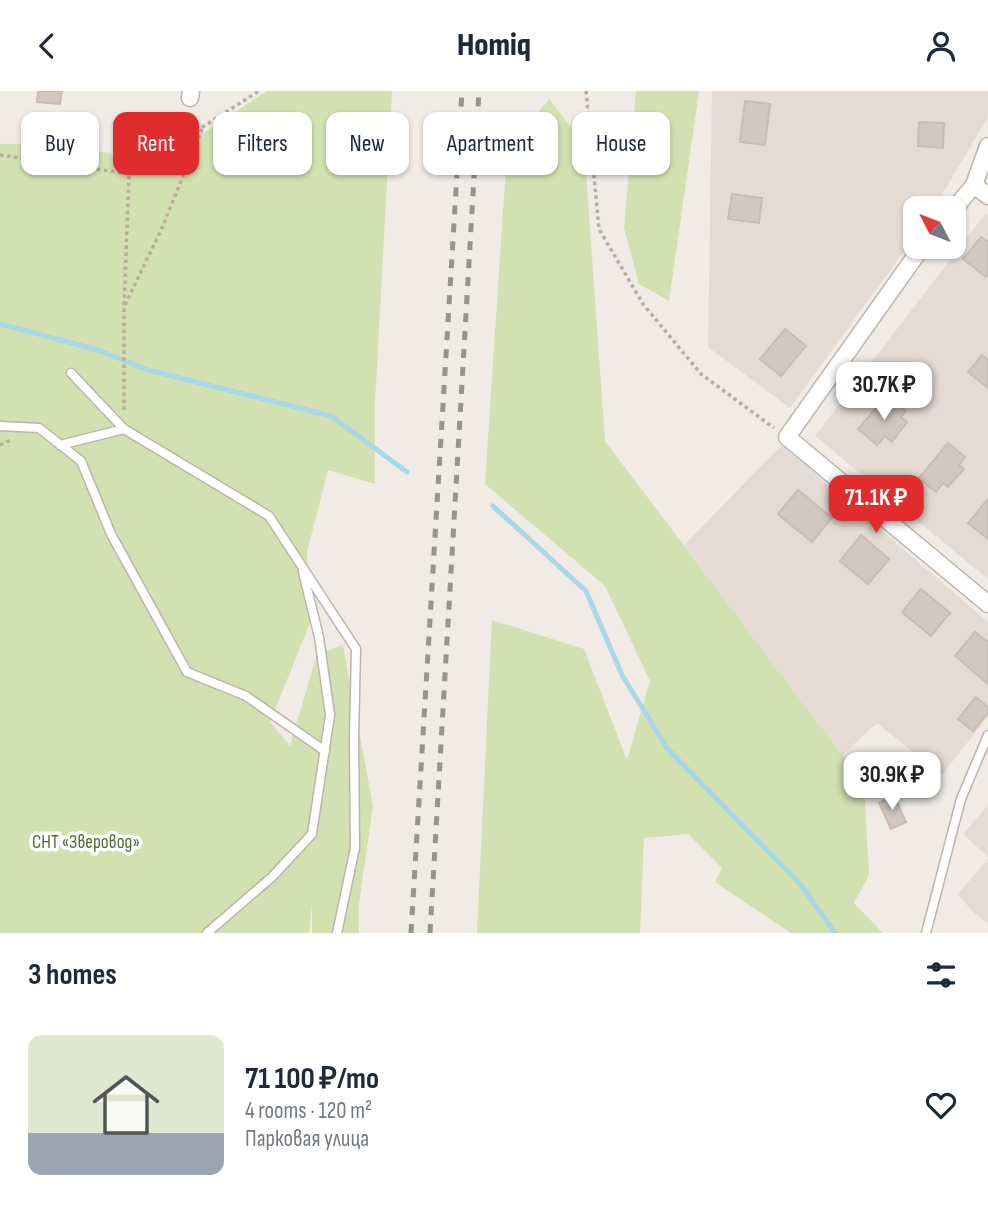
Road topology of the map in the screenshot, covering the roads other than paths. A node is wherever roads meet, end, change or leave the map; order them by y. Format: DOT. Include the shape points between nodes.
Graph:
graph roads {
  1 [pos="988,146"];
  2 [pos="974,184"];
  3 [pos="964,196"];
  4 [pos="988,196"];
  5 [pos="913,259"];
  6 [pos="71,373"];
  7 [pos="0,426"];
  8 [pos="124,429"];
  9 [pos="60,445"];
  10 [pos="302,566"];
  11 [pos="988,604"];
  12 [pos="988,735"];
  13 [pos="325,751"];
  14 [pos="207,933"];
  15 [pos="337,933"];
  16 [pos="926,933"];
  1 -- 2 [label="street"];
  2 -- 3 [label="street"];
  2 -- 4 [label="street"];
  5 -- 11 [label="street" via="787,437"];
  6 -- 8 [label="lane"];
  7 -- 9 [label="lane" via="38,428"];
  8 -- 9 [label="lane"];
  8 -- 10 [label="lane" via="269,516"];
  9 -- 13 [label="lane" via="81,461 111,534 187,672 247,696"];
  10 -- 13 [label="lane" via="319,637 330,715"];
  10 -- 15 [label="lane" via="356,649 355,848"];
  12 -- 16 [label="lane" via="961,800"];
  13 -- 14 [label="lane" via="312,834 272,877"];
}
